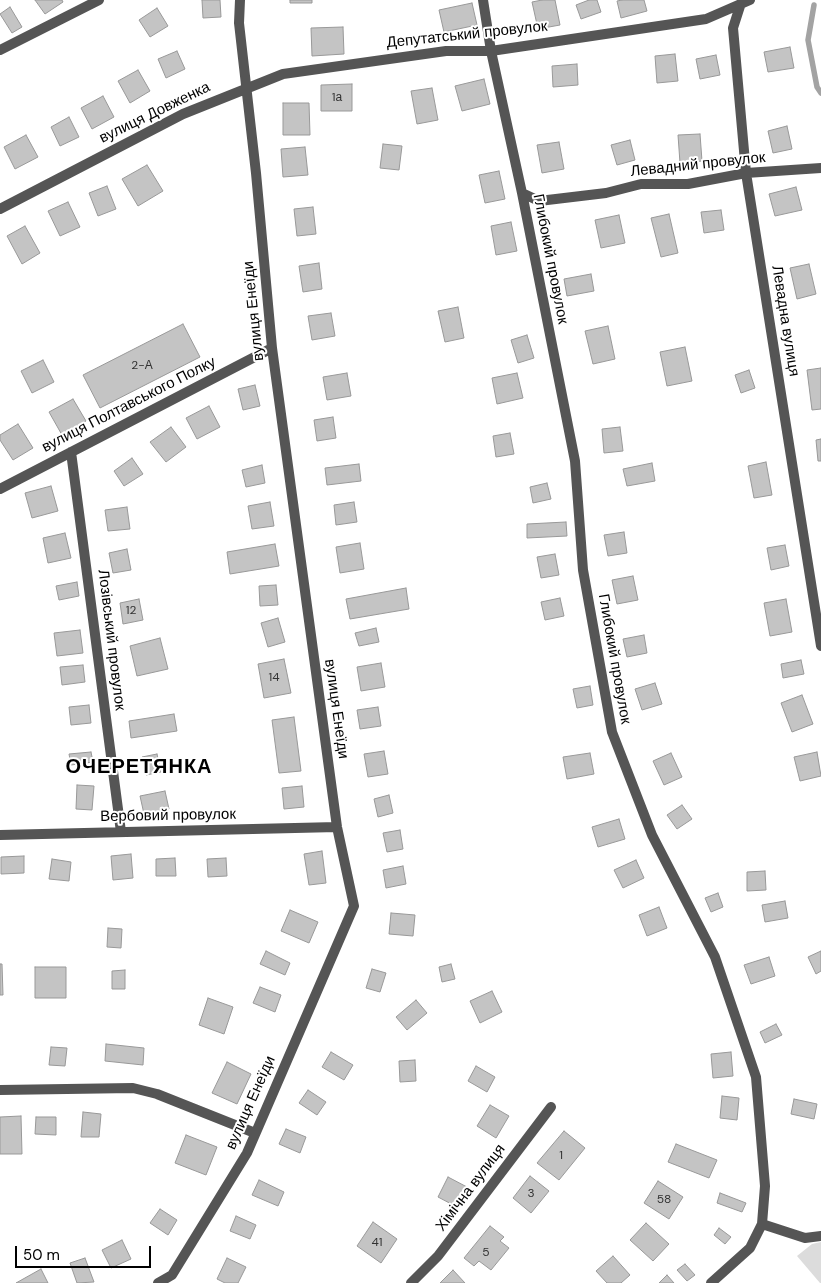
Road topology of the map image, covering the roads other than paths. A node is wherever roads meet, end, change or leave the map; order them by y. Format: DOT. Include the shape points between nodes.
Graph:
graph roads {
  1 [pos="99,0"];
  2 [pos="240,0"];
  3 [pos="483,0"];
  4 [pos="744,1"];
  5 [pos="0,50"];
  6 [pos="491,51"];
  7 [pos="246,88"];
  8 [pos="821,168"];
  9 [pos="746,173"];
  10 [pos="522,193"];
  11 [pos="0,209"];
  12 [pos="272,348"];
  13 [pos="71,452"];
  14 [pos="0,489"];
  15 [pos="821,646"];
  16 [pos="336,827"];
  17 [pos="121,832"];
  18 [pos="0,835"];
  19 [pos="0,1090"];
  20 [pos="552,1107"];
  21 [pos="255,1133"];
  22 [pos="762,1224"];
  23 [pos="821,1236"];
  24 [pos="158,1283"];
  25 [pos="410,1283"];
  26 [pos="711,1283"];
  1 -- 5 [label="street"];
  2 -- 7 [label="street" via="239,23"];
  3 -- 6 [label="street, Глибокий провулок"];
  4 -- 6 [label="street, Депутатський провулок" via="706,19"];
  4 -- 9 [label="street, Левадна вулиця" via="733,28"];
  6 -- 7 [label="street, Депутатський провулок" via="446,51 283,74"];
  6 -- 10 [label="street, Глибокий провулок"];
  7 -- 11 [label="street, вулиця Довженка" via="183,114"];
  7 -- 12 [label="street, вулиця Енеїди"];
  8 -- 9 [label="street, Левадний провулок"];
  9 -- 10 [label="street, Левадний провулок" via="688,184 641,184 606,193 539,201"];
  9 -- 15 [label="street, Левадна вулиця"];
  10 -- 22 [label="street, Глибокий провулок" via="575,461 583,570 612,732 652,834 715,957 756,1077 765,1186"];
  12 -- 13 [label="street, вулиця Полтавського Полку"];
  12 -- 16 [label="street, вулиця Енеїди"];
  13 -- 14 [label="street, вулиця Полтавського Полку"];
  13 -- 17 [label="street, Лозівський провулок"];
  16 -- 17 [label="street, Вербовий провулок"];
  16 -- 21 [label="street, вулиця Енеїди" via="354,906"];
  17 -- 18 [label="street, Вербовий провулок"];
  19 -- 21 [label="street" via="133,1088 158,1094"];
  20 -- 25 [label="street, Хімічна вулиця" via="438,1256"];
  21 -- 24 [label="street, вулиця Енеїди" via="247,1153 172,1275"];
  22 -- 23 [label="street" via="805,1238"];
  22 -- 26 [label="street, Глибокий провулок" via="750,1248"];
}
